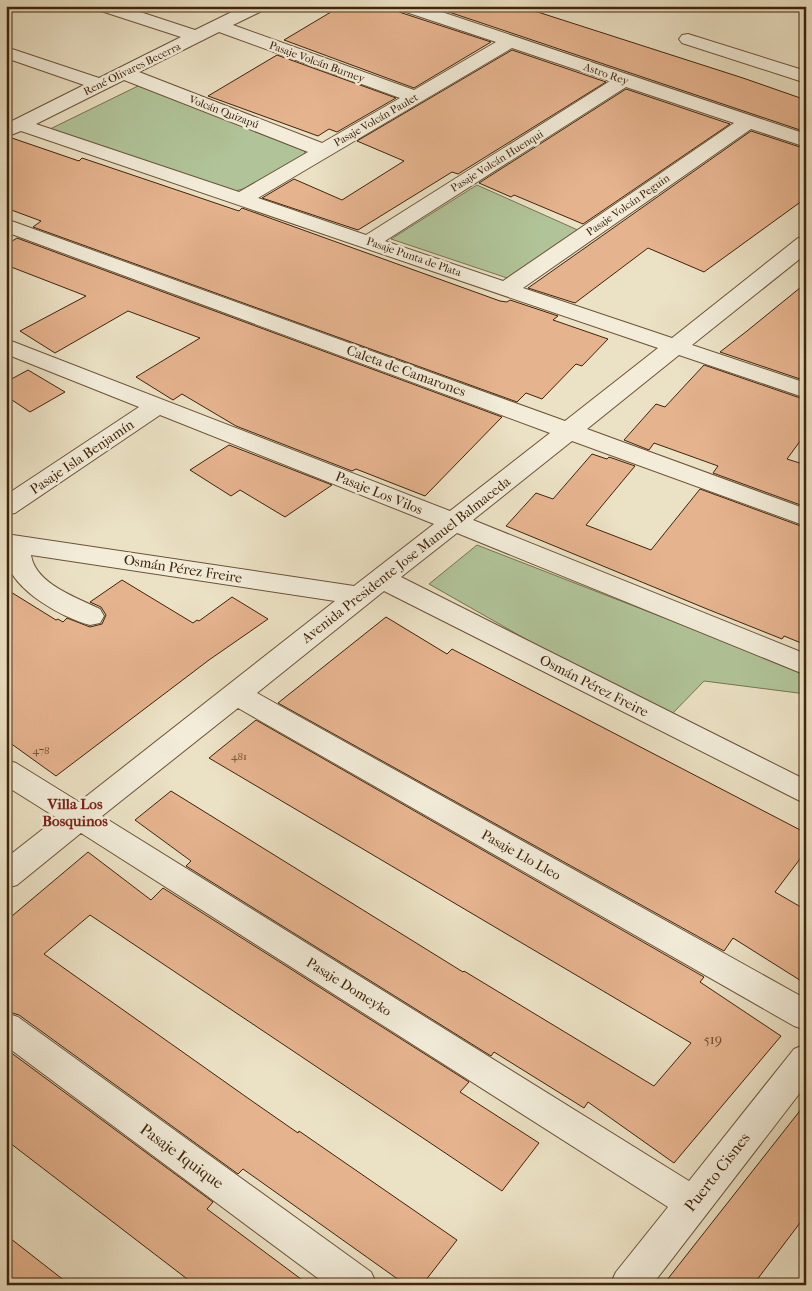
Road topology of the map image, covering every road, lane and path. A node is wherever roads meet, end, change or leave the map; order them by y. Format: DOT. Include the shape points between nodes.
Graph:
graph roads {
  1 [pos="104,6"];
  2 [pos="258,6"];
  3 [pos="406,6"];
  4 [pos="219,26"];
  5 [pos="197,37"];
  6 [pos="688,39"];
  7 [pos="511,41"];
  8 [pos="6,52"];
  9 [pos="124,73"];
  10 [pos="806,77"];
  11 [pos="624,80"];
  12 [pos="101,85"];
  13 [pos="415,98"];
  14 [pos="748,122"];
  15 [pos="14,128"];
  16 [pos="806,141"];
  17 [pos="324,151"];
  18 [pos="242,199"];
  19 [pos="6,225"];
  20 [pos="369,242"];
  21 [pos="806,243"];
  22 [pos="508,288"];
  23 [pos="677,345"];
  24 [pos="13,356"];
  25 [pos="806,391"];
  26 [pos="158,406"];
  27 [pos="570,431"];
  28 [pos="6,508"];
  29 [pos="806,518"];
  30 [pos="454,522"];
  31 [pos="12,544"];
  32 [pos="383,579"];
  33 [pos="360,596"];
  34 [pos="90,616"];
  35 [pos="806,665"];
  36 [pos="236,694"];
  37 [pos="6,771"];
  38 [pos="806,793"];
  39 [pos="79,817"];
  40 [pos="6,876"];
  41 [pos="806,1016"];
  42 [pos="6,1027"];
  43 [pos="806,1059"];
  44 [pos="692,1203"];
  45 [pos="358,1285"];
  46 [pos="629,1285"];
  1 -- 5 [label="street"];
  2 -- 4 [label="street, René Olivares Becerra"];
  3 -- 7 [label="street, Astro Rey"];
  4 -- 5 [label="street, René Olivares Becerra"];
  4 -- 13 [label="street, Pasaje Volcán Burney"];
  5 -- 9 [label="street, René Olivares Becerra"];
  6 -- 10 [label="street"];
  7 -- 11 [label="street, Astro Rey"];
  7 -- 13 [label="street, Pasaje Volcán Paulet"];
  8 -- 12 [label="street"];
  9 -- 12 [label="street, René Olivares Becerra"];
  9 -- 17 [label="street, Volcán Quizapú"];
  11 -- 14 [label="street, Astro Rey"];
  11 -- 20 [label="street, Pasaje Volcán Huenqui"];
  12 -- 15 [label="street, René Olivares Becerra"];
  13 -- 17 [label="street, Pasaje Volcán Paulet"];
  14 -- 16 [label="street, Astro Rey"];
  14 -- 22 [label="street, Pasaje Volcán Peguin"];
  15 -- 18 [label="street, Pasaje Punta de Plata"];
  17 -- 18 [label="street, Pasaje Volcán Paulet"];
  18 -- 20 [label="street, Pasaje Punta de Plata"];
  19 -- 27 [label="street, Caleta de Camarones"];
  20 -- 22 [label="street, Pasaje Punta de Plata"];
  21 -- 23 [label="street, Avenida Presidente Jose Manuel Balmaceda"];
  22 -- 23 [label="street, Pasaje Punta de Plata"];
  23 -- 25 [label="street, Pasaje Punta de Plata"];
  23 -- 27 [label="street, Avenida Presidente Jose Manuel Balmaceda"];
  24 -- 26 [label="street, Pasaje Los Vilos"];
  26 -- 28 [label="street, Pasaje Isla Benjamín"];
  26 -- 30 [label="street, Pasaje Los Vilos"];
  27 -- 29 [label="street, Caleta de Camarones"];
  27 -- 30 [label="street, Avenida Presidente Jose Manuel Balmaceda"];
  30 -- 32 [label="street, Avenida Presidente Jose Manuel Balmaceda"];
  30 -- 35 [label="street, Pasaje Los Vilos"];
  31 -- 33 [label="street, Osmán Pérez Freire"];
  31 -- 34 [label="street" via="25,575 36,585"];
  32 -- 33 [label="street, Avenida Presidente Jose Manuel Balmaceda"];
  32 -- 38 [label="street, Osmán Pérez Freire"];
  33 -- 36 [label="street, Avenida Presidente Jose Manuel Balmaceda"];
  36 -- 39 [label="street, Avenida Presidente Jose Manuel Balmaceda"];
  36 -- 41 [label="street, Pasaje Llo Lleo"];
  37 -- 39 [label="street, Pasaje Domeyko"];
  39 -- 40 [label="street, Avenida Presidente Jose Manuel Balmaceda"];
  39 -- 44 [label="street, Pasaje Domeyko"];
  42 -- 45 [label="street, Pasaje Iquique"];
  43 -- 44 [label="street, Puerto Cisnes"];
  44 -- 46 [label="street, Puerto Cisnes"];
}
